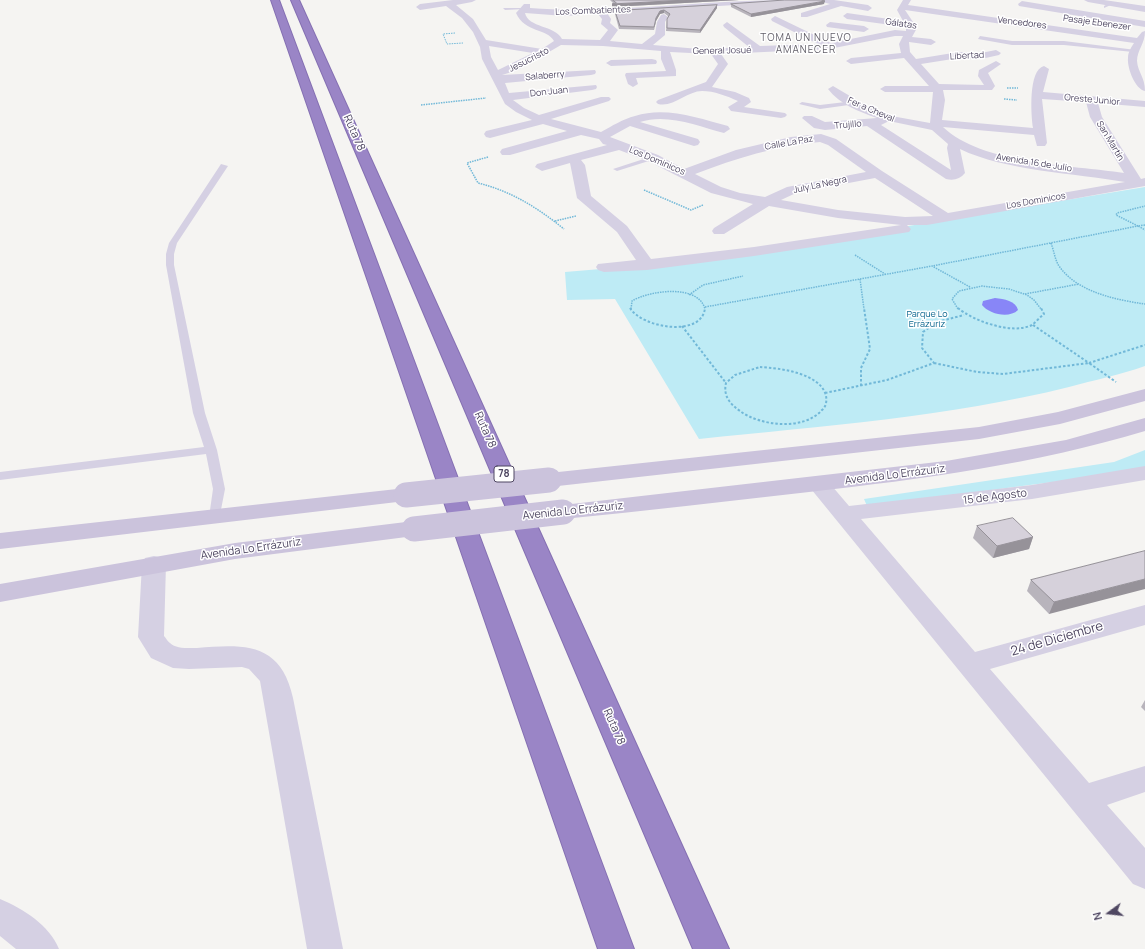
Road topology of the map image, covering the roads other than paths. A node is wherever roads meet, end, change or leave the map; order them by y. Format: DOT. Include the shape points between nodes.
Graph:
graph roads {
  1 [pos="275,0"];
  2 [pos="295,0"];
  3 [pos="472,0"];
  4 [pos="820,0"];
  5 [pos="1088,0"];
  6 [pos="535,1"];
  7 [pos="788,2"];
  8 [pos="449,4"];
  9 [pos="839,4"];
  10 [pos="1022,4"];
  11 [pos="904,6"];
  12 [pos="420,7"];
  13 [pos="962,7"];
  14 [pos="504,9"];
  15 [pos="1145,9"];
  16 [pos="522,10"];
  17 [pos="878,10"];
  18 [pos="600,11"];
  19 [pos="890,11"];
  20 [pos="978,12"];
  21 [pos="949,14"];
  22 [pos="804,15"];
  23 [pos="847,16"];
  24 [pos="660,19"];
  25 [pos="775,19"];
  26 [pos="935,23"];
  27 [pos="1145,24"];
  28 [pos="830,25"];
  29 [pos="921,27"];
  30 [pos="907,32"];
  31 [pos="895,33"];
  32 [pos="1143,35"];
  33 [pos="980,38"];
  34 [pos="483,42"];
  35 [pos="559,42"];
  36 [pos="931,42"];
  37 [pos="603,43"];
  38 [pos="829,46"];
  39 [pos="644,47"];
  40 [pos="666,50"];
  41 [pos="759,50"];
  42 [pos="1133,50"];
  43 [pos="714,51"];
  44 [pos="544,52"];
  45 [pos="829,56"];
  46 [pos="783,58"];
  47 [pos="910,59"];
  48 [pos="851,61"];
  49 [pos="667,62"];
  50 [pos="611,63"];
  51 [pos="723,64"];
  52 [pos="736,64"];
  53 [pos="1044,69"];
  54 [pos="591,72"];
  55 [pos="497,77"];
  56 [pos="1143,83"];
  57 [pos="632,84"];
  58 [pos="592,88"];
  59 [pos="702,88"];
  60 [pos="936,88"];
  61 [pos="833,89"];
  62 [pos="885,89"];
  63 [pos="505,96"];
  64 [pos="1037,96"];
  65 [pos="605,99"];
  66 [pos="1091,100"];
  67 [pos="662,102"];
  68 [pos="854,103"];
  69 [pos="802,104"];
  70 [pos="1145,104"];
  71 [pos="938,109"];
  72 [pos="953,110"];
  73 [pos="762,112"];
  74 [pos="527,114"];
  75 [pos="781,115"];
  76 [pos="808,118"];
  77 [pos="543,119"];
  78 [pos="890,119"];
  79 [pos="492,122"];
  80 [pos="629,122"];
  81 [pos="755,123"];
  82 [pos="870,123"];
  83 [pos="936,125"];
  84 [pos="724,129"];
  85 [pos="580,131"];
  86 [pos="490,134"];
  87 [pos="603,136"];
  88 [pos="694,142"];
  89 [pos="955,143"];
  90 [pos="618,146"];
  91 [pos="506,152"];
  92 [pos="572,158"];
  93 [pos="654,158"];
  94 [pos="224,166"];
  95 [pos="542,166"];
  96 [pos="617,169"];
  97 [pos="685,173"];
  98 [pos="877,174"];
  99 [pos="1141,181"];
  100 [pos="766,202"];
  101 [pos="945,217"];
  102 [pos="926,221"];
  103 [pos="719,231"];
  104 [pos="647,265"];
  105 [pos="604,267"];
  106 [pos="1142,396"];
  107 [pos="1145,424"];
  108 [pos="211,450"];
  109 [pos="1145,473"];
  110 [pos="0,476"];
  111 [pos="818,484"];
  112 [pos="844,514"];
  113 [pos="215,517"];
  114 [pos="0,541"];
  115 [pos="154,564"];
  116 [pos="0,593"];
  117 [pos="1145,615"];
  118 [pos="969,664"];
  119 [pos="1145,779"];
  120 [pos="1083,799"];
  121 [pos="1145,873"];
  122 [pos="0,916"];
  123 [pos="41,949"];
  124 [pos="325,949"];
  125 [pos="616,949"];
  126 [pos="711,949"];
  1 -- 125 [label="highway"];
  2 -- 126 [label="highway, Ruta 78 / 78"];
  3 -- 8 [label="street"];
  4 -- 9 [label="street"];
  5 -- 15 [label="street"];
  6 -- 16 [label="street"];
  7 -- 18 [label="street, Los Combatientes"];
  7 -- 41 [label="street" via="727,18"];
  8 -- 12 [label="street"];
  8 -- 34 [label="street, Los Dominicos" via="469,19"];
  9 -- 17 [label="street"];
  9 -- 22 [label="street"];
  10 -- 27 [label="street"];
  11 -- 19 [label="street, Vencedores"];
  11 -- 21 [label="street, Vencedores"];
  11 -- 30 [label="street"];
  13 -- 21 [label="street"];
  14 -- 16 [label="lane"];
  16 -- 18 [label="street, Los Combatientes" via="565,13"];
  16 -- 35 [label="street, Jesucristo" via="520,15 527,23 553,34"];
  18 -- 37 [label="street" via="607,19 605,24 613,30"];
  20 -- 32 [label="street, Pasaje Ebenezer" via="1047,20 1061,18"];
  21 -- 26 [label="street"];
  21 -- 32 [label="street, Vencedores"];
  23 -- 30 [label="street, Gálatas"];
  24 -- 39 [label="street" via="660,35"];
  25 -- 38 [label="street"];
  28 -- 31 [label="street"];
  29 -- 30 [label="street, Gálatas"];
  30 -- 31 [label="street, General Josué"];
  30 -- 36 [label="street"];
  30 -- 47 [label="street" via="904,47"];
  31 -- 38 [label="street, General Josué"];
  32 -- 42 [label="street"];
  33 -- 42 [label="lane" via="1012,43 1064,43"];
  34 -- 44 [label="street"];
  34 -- 55 [label="street, Los Dominicos" via="487,59"];
  35 -- 37 [label="street, General Josué"];
  35 -- 44 [label="street, Jesucristo"];
  37 -- 39 [label="street, General Josué"];
  38 -- 41 [label="street, General Josué"];
  39 -- 40 [label="street, General Josué"];
  40 -- 43 [label="street, General Josué"];
  40 -- 49 [label="street"];
  41 -- 43 [label="street, General Josué"];
  42 -- 56 [label="street" via="1132,60"];
  43 -- 51 [label="street"];
  44 -- 55 [label="street, Jesucristo"];
  45 -- 46 [label="street"];
  47 -- 48 [label="street, Libertad"];
  47 -- 60 [label="street"];
  47 -- 60 [label="street, Libertad" via="959,55 996,59 983,72 987,87"];
  49 -- 50 [label="street"];
  49 -- 57 [label="street" via="671,67 671,75 630,75"];
  51 -- 52 [label="street"];
  51 -- 59 [label="street" via="710,84"];
  53 -- 64 [label="street" via="1038,80"];
  54 -- 55 [label="street, Salaberry"];
  55 -- 63 [label="street, Los Dominicos"];
  58 -- 63 [label="street, Don Juan"];
  59 -- 67 [label="street"];
  59 -- 73 [label="street" via="731,94 745,100 734,107 735,109"];
  60 -- 62 [label="street"];
  60 -- 71 [label="street" via="939,96"];
  61 -- 68 [label="street, Fer a Cheval"];
  63 -- 74 [label="street, Los Dominicos" via="510,103"];
  64 -- 66 [label="street, Oreste Junior"];
  64 -- 83 [label="street, Fer a Cheval" via="1040,138"];
  65 -- 77 [label="street"];
  66 -- 70 [label="street, Oreste Junior"];
  66 -- 99 [label="street, San Martín" via="1096,117"];
  68 -- 69 [label="lane" via="820,107"];
  68 -- 78 [label="street, Fer a Cheval"];
  71 -- 72 [label="street"];
  71 -- 83 [label="street"];
  73 -- 75 [label="street"];
  73 -- 81 [label="street"];
  74 -- 77 [label="street, Los Dominicos"];
  74 -- 79 [label="street"];
  76 -- 82 [label="street, Trujillo" via="818,125 825,126"];
  77 -- 85 [label="street, Los Dominicos"];
  77 -- 86 [label="street"];
  78 -- 82 [label="street, Trujillo"];
  78 -- 83 [label="street, Fer a Cheval"];
  80 -- 84 [label="street" via="640,117 652,116 677,118"];
  80 -- 87 [label="street"];
  80 -- 88 [label="street"];
  82 -- 89 [label="street" via="951,176 958,173 953,148"];
  83 -- 89 [label="street, Avenida 16 de Julio" via="944,136"];
  85 -- 87 [label="street, Los Dominicos"];
  85 -- 91 [label="street"];
  87 -- 90 [label="street, Los Dominicos"];
  89 -- 99 [label="street, Avenida 16 de Julio" via="1005,160"];
  90 -- 92 [label="street"];
  90 -- 93 [label="street, Los Dominicos"];
  92 -- 95 [label="street"];
  92 -- 104 [label="street" via="578,165 585,200 622,229"];
  93 -- 96 [label="lane"];
  93 -- 97 [label="street, Los Dominicos"];
  94 -- 108 [label="lane" via="173,243 170,254 199,413"];
  97 -- 98 [label="street, Calle La Paz" via="740,153 791,141 821,138 832,142"];
  97 -- 100 [label="street, Los Dominicos" via="729,194"];
  98 -- 100 [label="street, July La Negra" via="792,190"];
  98 -- 101 [label="street, Calle La Paz"];
  99 -- 101 [label="street, Los Dominicos"];
  100 -- 102 [label="street, Los Dominicos" via="845,215"];
  100 -- 103 [label="street, July La Negra"];
  101 -- 102 [label="street, Los Dominicos"];
  102 -- 104 [label="street, Los Dominicos" via="905,228 813,244"];
  104 -- 105 [label="street, Los Dominicos"];
  106 -- 113 [label="main road, bridge" via="1060,418 979,433"];
  107 -- 111 [label="main road, Avenida Lo Errázuriz" via="1038,453 947,468"];
  108 -- 110 [label="lane"];
  108 -- 113 [label="lane" via="219,489"];
  109 -- 112 [label="street, 15 de Agosto" via="1032,492"];
  111 -- 112 [label="street"];
  111 -- 115 [label="main road, Avenida Lo Errázuriz, bridge" via="291,543"];
  112 -- 118 [label="street"];
  113 -- 114 [label="main road"];
  115 -- 116 [label="main road, Avenida Lo Errázuriz"];
  115 -- 124 [label="street" via="151,637 160,652 171,658 182,659 241,656 263,666 271,674 280,706"];
  117 -- 118 [label="street, 24 de Diciembre"];
  118 -- 120 [label="street"];
  119 -- 120 [label="street"];
  120 -- 121 [label="street"];
  122 -- 123 [label="street" via="24,932"];
}
